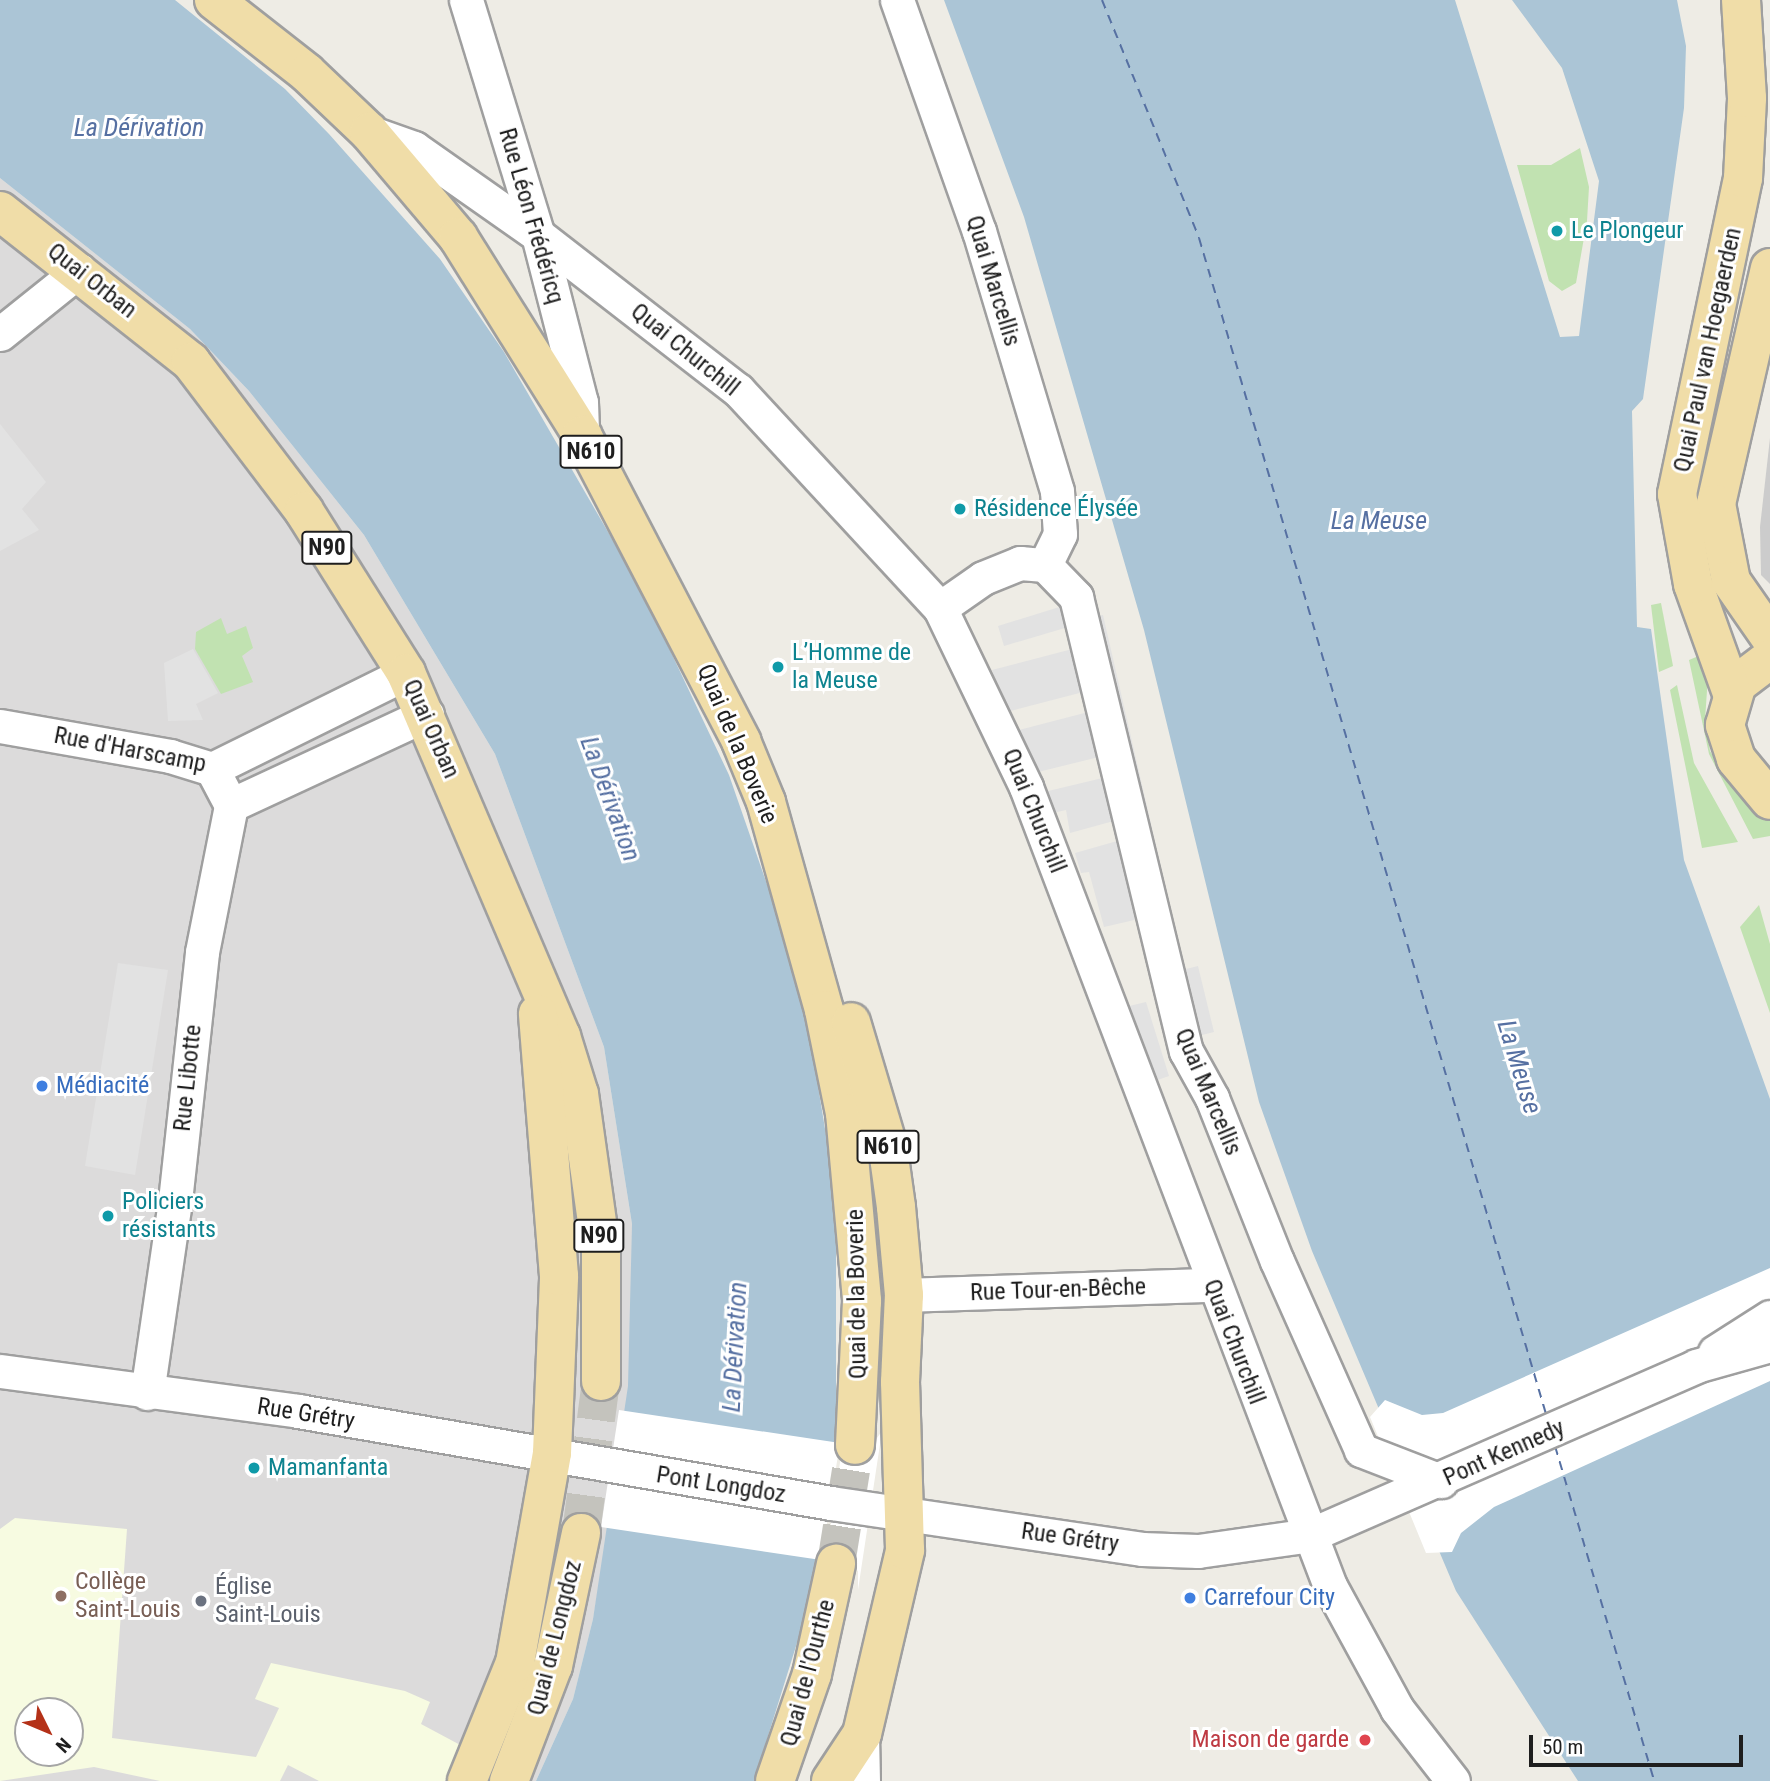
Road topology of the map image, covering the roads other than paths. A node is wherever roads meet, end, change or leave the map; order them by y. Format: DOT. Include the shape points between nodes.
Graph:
graph roads {
  1 [pos="214,0"];
  2 [pos="466,0"];
  3 [pos="897,0"];
  4 [pos="1741,0"];
  5 [pos="369,132"];
  6 [pos="0,211"];
  7 [pos="538,235"];
  8 [pos="1770,268"];
  9 [pos="80,270"];
  10 [pos="0,334"];
  11 [pos="582,435"];
  12 [pos="1045,565"];
  13 [pos="940,608"];
  14 [pos="1770,637"];
  15 [pos="1770,659"];
  16 [pos="406,673"];
  17 [pos="1732,693"];
  18 [pos="427,715"];
  19 [pos="0,726"];
  20 [pos="212,769"];
  21 [pos="1757,777"];
  22 [pos="1770,800"];
  23 [pos="766,802"];
  24 [pos="231,805"];
  25 [pos="534,974"];
  26 [pos="1211,1284"];
  27 [pos="904,1295"];
  28 [pos="1770,1317"];
  29 [pos="1770,1345"];
  30 [pos="1696,1366"];
  31 [pos="0,1371"];
  32 [pos="601,1381"];
  33 [pos="147,1393"];
  34 [pos="855,1445"];
  35 [pos="552,1453"];
  36 [pos="610,1468"];
  37 [pos="1441,1481"];
  38 [pos="831,1503"];
  39 [pos="903,1512"];
  40 [pos="581,1533"];
  41 [pos="1310,1535"];
  42 [pos="836,1564"];
  43 [pos="862,1734"];
  44 [pos="467,1781"];
  45 [pos="509,1781"];
  46 [pos="775,1781"];
  47 [pos="831,1781"];
  48 [pos="863,1781"];
  49 [pos="1453,1781"];
  1 -- 5 [label="main road, Quai de la Boverie / N610" via="307,73"];
  2 -- 7 [label="street, Rue Léon Frédéricq"];
  3 -- 12 [label="street, Quai Marcellis" via="979,231 1057,491 1060,534"];
  4 -- 17 [label="main road, Quai Paul van Hoegaerden" via="1747,98 1743,178 1677,494 1693,584"];
  5 -- 7 [label="street, Quai de la Boverie" via="414,148"];
  5 -- 11 [label="main road, Quai de la Boverie / N610" via="458,237"];
  6 -- 9 [label="main road, Quai Orban / N90"];
  7 -- 11 [label="street, Rue Léon Frédéricq" via="581,402"];
  7 -- 13 [label="street, Quai Churchill" via="737,390"];
  8 -- 14 [label="main road, Quai Paul van Hoegaerden" via="1716,504 1720,550 1731,582"];
  9 -- 10 [label="street"];
  9 -- 16 [label="main road, Quai Orban / N90" via="191,362 304,511"];
  11 -- 23 [label="main road, Quai de la Boverie / N610" via="712,678"];
  12 -- 13 [label="street" via="1020,563 983,578"];
  12 -- 37 [label="street, Quai Marcellis" via="1076,597 1186,1051 1212,1098 1277,1261 1362,1450"];
  13 -- 26 [label="street, Quai Churchill" via="1026,787"];
  15 -- 17 [label="main road" via="1744,675"];
  16 -- 18 [label="main road, Quai Orban / N90"];
  16 -- 20 [label="street, Rue d'Harscamp"];
  17 -- 21 [label="main road, Quai Paul van Hoegaerden" via="1727,737"];
  18 -- 24 [label="street"];
  18 -- 25 [label="main road, Quai Orban / N90"];
  19 -- 20 [label="street, Rue d'Harscamp" via="170,756"];
  20 -- 24 [label="street"];
  21 -- 22 [label="main road, Quai Paul van Hoegaerden"];
  23 -- 27 [label="main road, N610" via="812,905 887,1143"];
  23 -- 34 [label="main road, Quai de la Boverie / N610" via="824,1010 845,1113 862,1301"];
  24 -- 33 [label="street, Rue Libotte" via="201,953 175,1201"];
  25 -- 32 [label="main road, Quai Orban / N90" via="561,1036 587,1133 601,1251"];
  25 -- 35 [label="main road" via="559,1276"];
  26 -- 27 [label="street, Rue Tour-en-Bêche"];
  26 -- 41 [label="street, Quai Churchill"];
  27 -- 39 [label="main road, N610"];
  28 -- 30 [label="street, Pont Kennedy"];
  29 -- 30 [label="street, Pont Kennedy"];
  30 -- 37 [label="street, Pont Kennedy"];
  31 -- 33 [label="street, Rue Grétry"];
  33 -- 35 [label="street, Rue Grétry"];
  35 -- 36 [label="street, Rue Grétry"];
  35 -- 44 [label="main road" via="515,1663"];
  36 -- 38 [label="street, Pont Longdoz"];
  37 -- 41 [label="street, Pont Kennedy"];
  38 -- 39 [label="street, Rue Grétry"];
  39 -- 41 [label="street, Rue Grétry" via="1159,1550 1226,1550"];
  39 -- 43 [label="main road, N610" via="900,1580"];
  40 -- 45 [label="main road, Quai de Longdoz" via="553,1666"];
  41 -- 49 [label="street, Quai Churchill" via="1330,1587 1397,1709"];
  42 -- 46 [label="main road, Quai de l'Ourthe" via="812,1674"];
  43 -- 47 [label="main road, N610"];
  43 -- 48 [label="street"];
}
